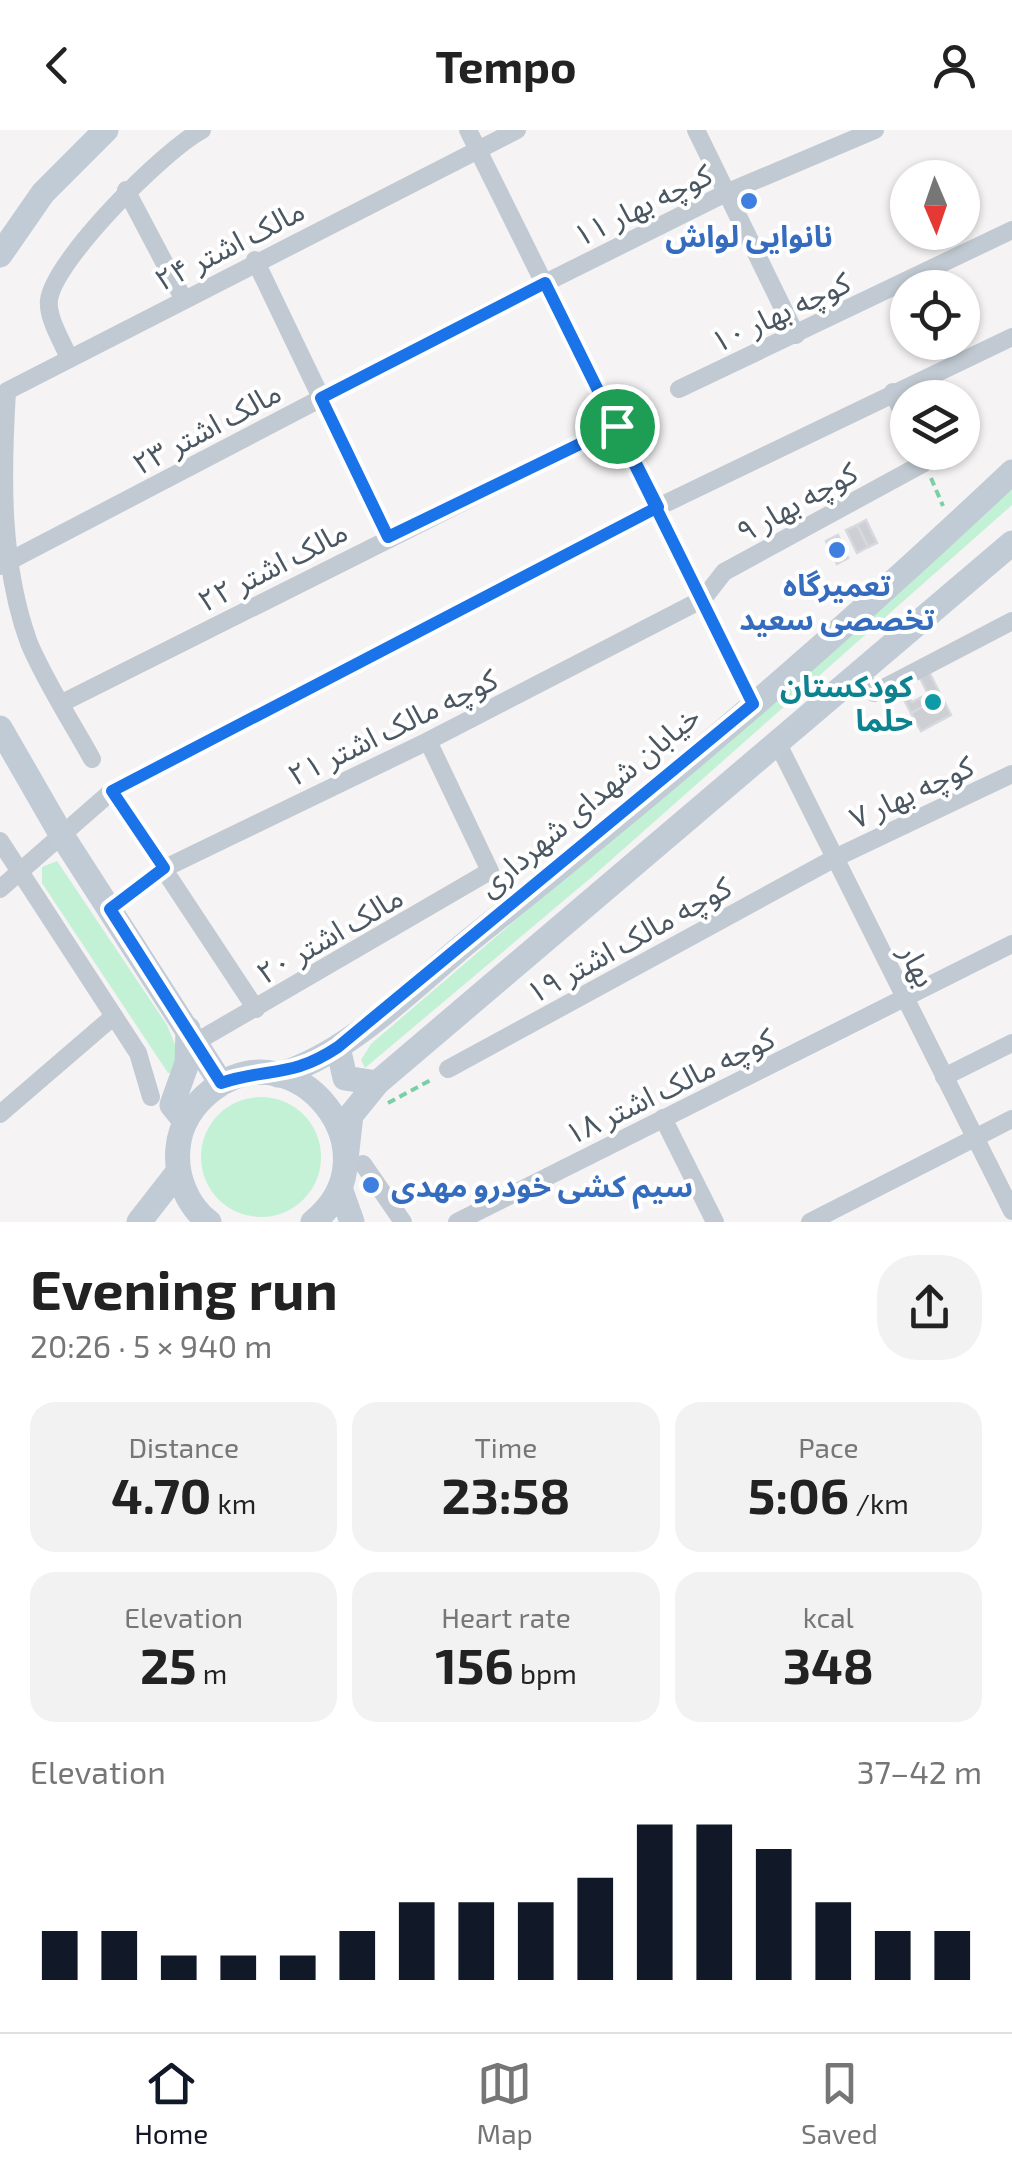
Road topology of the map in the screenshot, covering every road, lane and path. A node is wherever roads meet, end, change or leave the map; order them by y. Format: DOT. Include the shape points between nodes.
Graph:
graph roads {
  1 [pos="106,130"];
  2 [pos="202,130"];
  3 [pos="468,130"];
  4 [pos="517,130"];
  5 [pos="696,130"];
  6 [pos="874,130"];
  7 [pos="477,149"];
  8 [pos="126,190"];
  9 [pos="728,192"];
  10 [pos="1012,230"];
  11 [pos="0,255"];
  12 [pos="255,260"];
  13 [pos="545,283"];
  14 [pos="183,298"];
  15 [pos="496,307"];
  16 [pos="796,335"];
  17 [pos="1012,337"];
  18 [pos="69,358"];
  19 [pos="919,380"];
  20 [pos="680,389"];
  21 [pos="890,393"];
  22 [pos="321,398"];
  23 [pos="565,451"];
  24 [pos="901,470"];
  25 [pos="927,470"];
  26 [pos="1012,472"];
  27 [pos="658,507"];
  28 [pos="953,528"];
  29 [pos="388,537"];
  30 [pos="1012,543"];
  31 [pos="4,565"];
  32 [pos="703,599"];
  33 [pos="1012,622"];
  34 [pos="860,674"];
  35 [pos="62,704"];
  36 [pos="753,704"];
  37 [pos="0,728"];
  38 [pos="428,740"];
  39 [pos="778,744"];
  40 [pos="92,759"];
  41 [pos="1012,774"];
  42 [pos="112,791"];
  43 [pos="61,834"];
  44 [pos="0,841"];
  45 [pos="834,858"];
  46 [pos="164,868"];
  47 [pos="17,874"];
  48 [pos="0,889"];
  49 [pos="110,909"];
  50 [pos="1012,944"];
  51 [pos="905,999"];
  52 [pos="256,1009"];
  53 [pos="114,1016"];
  54 [pos="192,1035"];
  55 [pos="1012,1043"];
  56 [pos="338,1047"];
  57 [pos="448,1069"];
  58 [pos="278,1074"];
  59 [pos="944,1077"];
  60 [pos="221,1083"];
  61 [pos="369,1091"];
  62 [pos="152,1098"];
  63 [pos="0,1114"];
  64 [pos="663,1118"];
  65 [pos="1012,1119"];
  66 [pos="185,1121"];
  67 [pos="975,1136"];
  68 [pos="354,1162"];
  69 [pos="178,1172"];
  70 [pos="340,1188"];
  71 [pos="1012,1213"];
  72 [pos="139,1222"];
  73 [pos="209,1222"];
  74 [pos="313,1222"];
  75 [pos="352,1222"];
  76 [pos="403,1222"];
  77 [pos="457,1222"];
  78 [pos="715,1222"];
  79 [pos="810,1222"];
  80 [pos="998,1222"];
  1 -- 11 [label="main road" via="43,194"];
  2 -- 8 [label="street" via="178,142"];
  3 -- 7 [label="street"];
  4 -- 7 [label="street, مالک اشتر ۲۴"];
  5 -- 9 [label="street"];
  6 -- 9 [label="street, کوچه بهار ۱۱"];
  7 -- 12 [label="street, مالک اشتر ۲۴"];
  7 -- 13 [label="street"];
  8 -- 14 [label="street"];
  8 -- 18 [label="street" via="52,288 48,309"];
  9 -- 13 [label="street, کوچه بهار ۱۱"];
  9 -- 16 [label="street"];
  10 -- 16 [label="street, کوچه بهار ۱۰"];
  12 -- 14 [label="street, مالک اشتر ۲۴"];
  12 -- 22 [label="street"];
  13 -- 27 [label="street"];
  14 -- 18 [label="street, مالک اشتر ۲۴"];
  15 -- 22 [label="street, مالک اشتر ۲۳"];
  16 -- 20 [label="street, کوچه بهار ۱۰"];
  17 -- 19 [label="street"];
  18 -- 31 [label="street, مالک اشتر ۲۴" via="7,391"];
  21 -- 27 [label="street"];
  22 -- 29 [label="street"];
  22 -- 31 [label="street, مالک اشتر ۲۳"];
  23 -- 29 [label="street, مالک اشتر ۲۲"];
  24 -- 32 [label="street, کوچه بهار ۹" via="724,572"];
  25 -- 28 [label="path"];
  26 -- 28 [label="main road, خیابان شهدای شهرداری"];
  27 -- 32 [label="street"];
  27 -- 42 [label="street"];
  28 -- 36 [label="main road, خیابان شهدای شهرداری"];
  29 -- 35 [label="street, مالک اشتر ۲۲"];
  30 -- 34 [label="main road"];
  31 -- 35 [label="street" via="28,642"];
  32 -- 36 [label="street"];
  32 -- 38 [label="street, کوچه مالک اشتر ۲۱"];
  33 -- 34 [label="street" via="874,693"];
  34 -- 39 [label="main road"];
  35 -- 40 [label="street"];
  36 -- 56 [label="main road, خیابان شهدای شهرداری"];
  37 -- 43 [label="main road"];
  38 -- 46 [label="street, کوچه مالک اشتر ۲۱"];
  38 -- 52 [label="street, مالک اشتر ۲۰" via="490,872"];
  39 -- 45 [label="street, بهار"];
  39 -- 61 [label="main road"];
  41 -- 45 [label="street, کوچه بهار ۷"];
  42 -- 43 [label="street"];
  42 -- 46 [label="street"];
  43 -- 47 [label="street"];
  43 -- 49 [label="main road"];
  44 -- 47 [label="street"];
  45 -- 51 [label="street, بهار"];
  45 -- 57 [label="street, کوچه مالک اشتر ۱۹"];
  46 -- 49 [label="path"];
  46 -- 52 [label="street"];
  47 -- 48 [label="street"];
  47 -- 53 [label="street"];
  49 -- 54 [label="main road"];
  50 -- 51 [label="street, کوچه مالک اشتر ۱۸"];
  51 -- 59 [label="street, بهار"];
  51 -- 64 [label="street, کوچه مالک اشتر ۱۸"];
  52 -- 54 [label="street, مالک اشتر ۲۰"];
  53 -- 62 [label="street" via="138,1053"];
  53 -- 63 [label="street"];
  54 -- 60 [label="main road"];
  54 -- 66 [label="main road" via="172,1105"];
  55 -- 59 [label="street"];
  56 -- 58 [label="main road, خیابان شهدای شهرداری"];
  56 -- 61 [label="main road" via="346,1078"];
  57 -- 61 [label="path" via="394,1104"];
  58 -- 60 [label="main road, خیابان شهدای شهرداری"];
  58 -- 68 [label="main road" via="328,1104"];
  59 -- 67 [label="street, بهار"];
  60 -- 66 [label="main road"];
  61 -- 68 [label="main road" via="348,1128"];
  64 -- 77 [label="street, کوچه مالک اشتر ۱۸"];
  64 -- 78 [label="street"];
  65 -- 67 [label="street"];
  66 -- 69 [label="main road"];
  67 -- 71 [label="street, بهار"];
  67 -- 79 [label="street"];
  68 -- 70 [label="main road"];
  68 -- 76 [label="street"];
  69 -- 72 [label="main road"];
  69 -- 73 [label="main road" via="187,1197"];
  70 -- 74 [label="main road"];
  70 -- 75 [label="main road"];
  71 -- 80 [label="street"];
}
